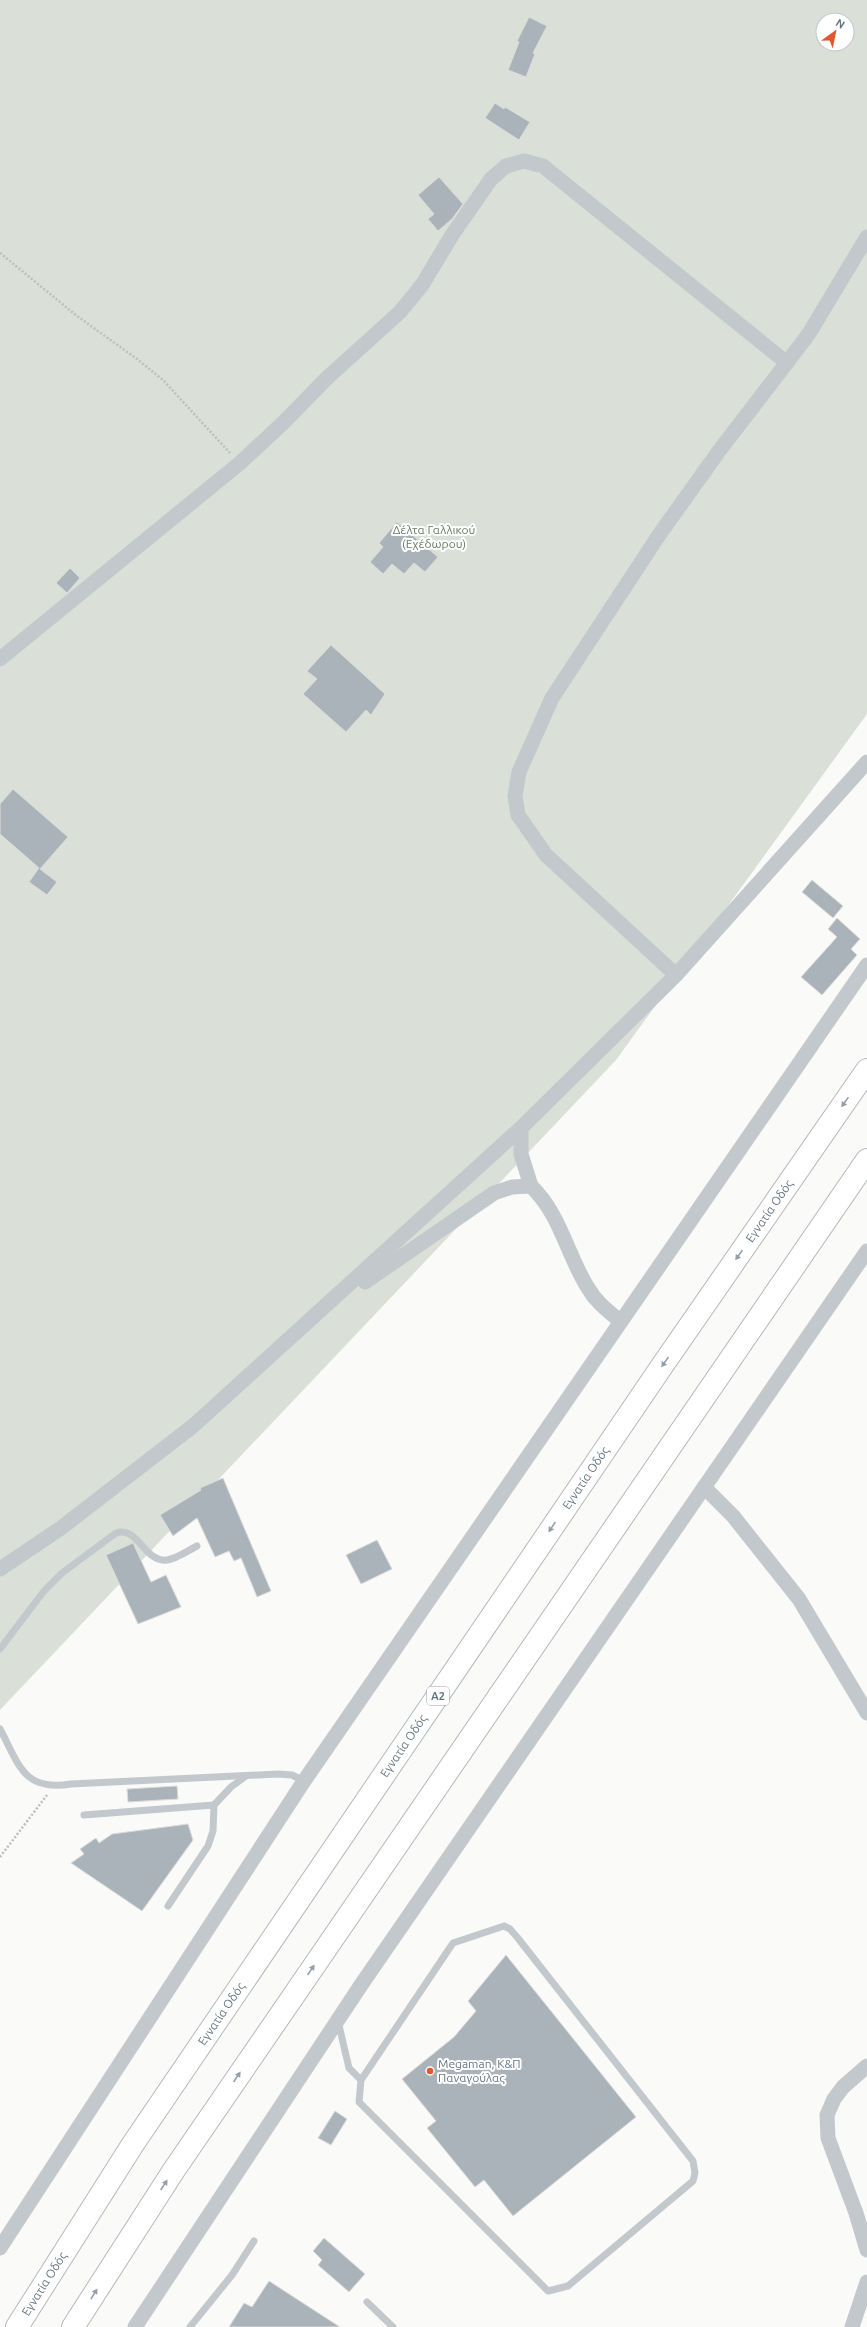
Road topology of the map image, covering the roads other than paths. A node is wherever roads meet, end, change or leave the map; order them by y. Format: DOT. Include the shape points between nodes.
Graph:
graph roads {
  1 [pos="867,237"];
  2 [pos="787,363"];
  3 [pos="0,659"];
  4 [pos="867,762"];
  5 [pos="867,965"];
  6 [pos="676,975"];
  7 [pos="867,1070"];
  8 [pos="521,1128"];
  9 [pos="867,1160"];
  10 [pos="531,1186"];
  11 [pos="867,1251"];
  12 [pos="316,1316"];
  13 [pos="620,1322"];
  14 [pos="704,1487"];
  15 [pos="198,1546"];
  16 [pos="0,1569"];
  17 [pos="0,1649"];
  18 [pos="867,1713"];
  19 [pos="0,1729"];
  20 [pos="246,1776"];
  21 [pos="304,1781"];
  22 [pos="214,1805"];
  23 [pos="84,1815"];
  24 [pos="168,1906"];
  25 [pos="338,2021"];
  26 [pos="867,2066"];
  27 [pos="361,2080"];
  28 [pos="254,2241"];
  29 [pos="0,2248"];
  30 [pos="867,2250"];
  31 [pos="867,2282"];
  32 [pos="367,2302"];
  33 [pos="16,2327"];
  34 [pos="73,2327"];
  35 [pos="135,2327"];
  36 [pos="190,2327"];
  37 [pos="393,2327"];
  38 [pos="852,2327"];
  1 -- 2 [label="street" via="808,335"];
  2 -- 3 [label="street" via="543,166 524,161 506,166 491,179 452,235 422,285 400,312 327,378 240,463"];
  2 -- 6 [label="street" via="719,451 607,611 552,698 519,772 515,796 518,815 528,833 546,855"];
  4 -- 6 [label="street"];
  5 -- 13 [label="street"];
  6 -- 8 [label="street"];
  7 -- 33 [label="highway, Εγνατία Οδός / Α2, one-way" via="662,1366 133,2144"];
  8 -- 10 [label="street" via="521,1154"];
  8 -- 12 [label="street"];
  34 -- 9 [label="highway, one-way" via="174,2170"];
  10 -- 12 [label="street" via="512,1187 494,1193"];
  10 -- 13 [label="street" via="544,1199 556,1219 588,1288 602,1306"];
  11 -- 14 [label="street"];
  12 -- 16 [label="street" via="193,1426 61,1528"];
  13 -- 21 [label="street"];
  14 -- 18 [label="street" via="733,1516 798,1599"];
  14 -- 25 [label="street"];
  15 -- 17 [label="lane" via="162,1561 145,1551 130,1533 122,1530 116,1533 62,1573 44,1591"];
  19 -- 20 [label="lane" via="29,1778 43,1785"];
  20 -- 21 [label="lane" via="292,1774"];
  20 -- 22 [label="lane"];
  21 -- 29 [label="street"];
  22 -- 23 [label="lane"];
  22 -- 24 [label="lane" via="210,1842"];
  25 -- 27 [label="lane" via="349,2068"];
  25 -- 35 [label="street"];
  26 -- 30 [label="street" via="843,2087 827,2115 828,2138"];
  27 -- 27 [label="lane" via="360,2102 548,2291 568,2286 693,2182 696,2173 693,2161 517,1937 504,1926 453,1943"];
  28 -- 36 [label="lane" via="232,2275"];
  31 -- 38 [label="street"];
  32 -- 37 [label="lane"];
}
